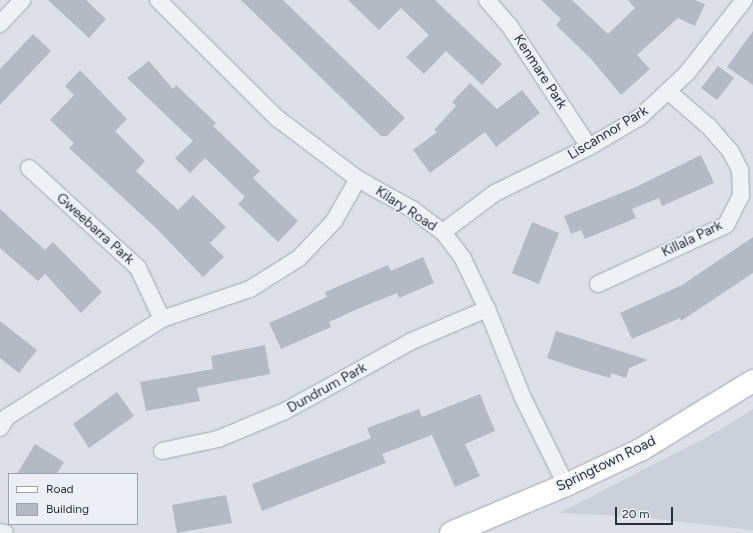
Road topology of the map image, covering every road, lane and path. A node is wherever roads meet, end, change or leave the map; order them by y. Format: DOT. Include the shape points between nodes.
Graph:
graph roads {
  1 [pos="22,0"];
  2 [pos="158,0"];
  3 [pos="486,0"];
  4 [pos="744,0"];
  5 [pos="0,24"];
  6 [pos="669,92"];
  7 [pos="588,147"];
  8 [pos="29,168"];
  9 [pos="358,179"];
  10 [pos="443,232"];
  11 [pos="598,284"];
  12 [pos="487,308"];
  13 [pos="162,319"];
  14 [pos="753,381"];
  15 [pos="2,418"];
  16 [pos="162,451"];
  17 [pos="566,485"];
  18 [pos="0,532"];
  19 [pos="4,533"];
  20 [pos="451,533"];
  1 -- 5 [label="street"];
  2 -- 9 [label="street, Kilary Road" via="277,118"];
  3 -- 7 [label="street, Kenmare Park" via="510,25"];
  4 -- 6 [label="street, Liscannor Park"];
  6 -- 7 [label="street, Liscannor Park" via="640,117"];
  6 -- 11 [label="street, Killala Park" via="708,126 731,152 740,170 741,196 726,225"];
  7 -- 10 [label="street, Liscannor Park" via="495,193"];
  8 -- 13 [label="street, Gweebarra Park" via="138,268"];
  9 -- 10 [label="street, Kilary Road" via="412,209"];
  9 -- 13 [label="street" via="334,221 299,258 250,289"];
  10 -- 12 [label="street, Kilary Road" via="463,259"];
  12 -- 16 [label="street, Dundrum Park" via="412,341 285,411 218,439"];
  12 -- 17 [label="street, Kilary Road" via="523,398"];
  13 -- 15 [label="street"];
  14 -- 17 [label="main road, Springtown Road" via="642,449"];
  17 -- 20 [label="main road, Springtown Road"];
  18 -- 19 [label="street"];
}
